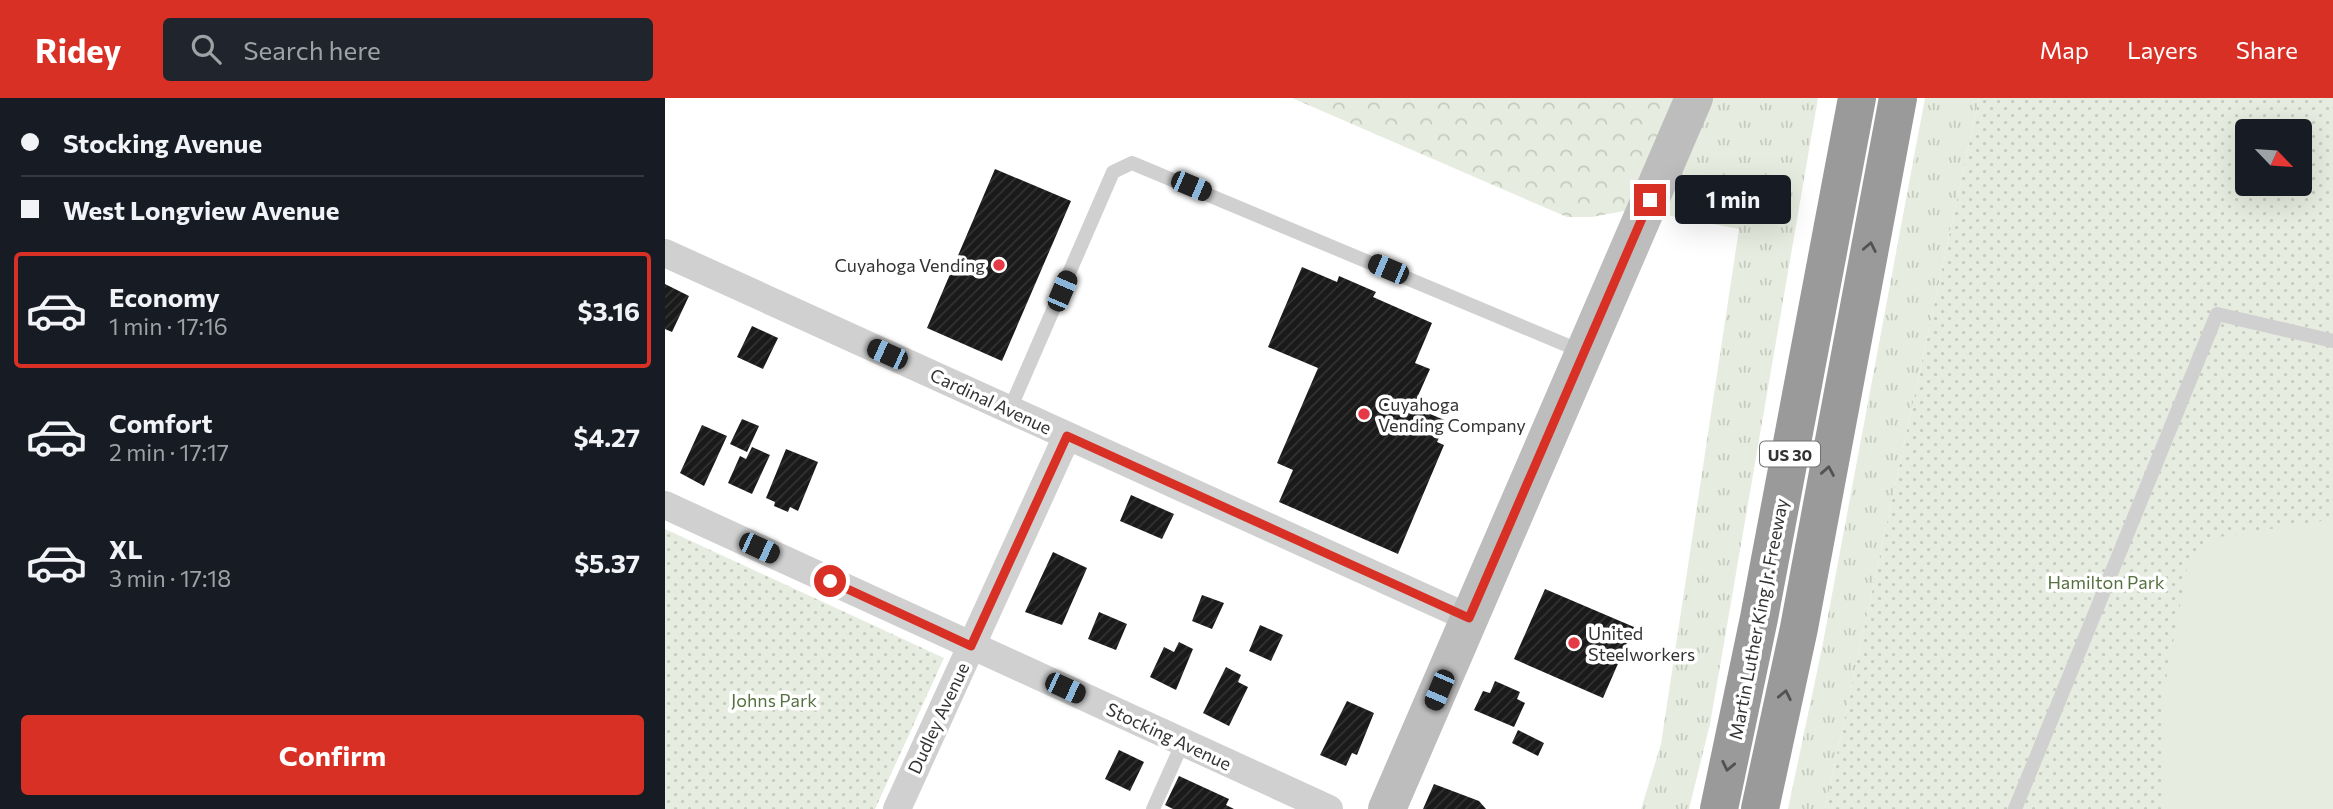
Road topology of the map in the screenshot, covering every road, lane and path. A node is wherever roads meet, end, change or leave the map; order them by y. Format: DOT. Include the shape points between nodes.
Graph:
graph roads {
  1 [pos="1694,98"];
  2 [pos="1836,98"];
  3 [pos="1857,98"];
  4 [pos="1898,98"];
  5 [pos="665,253"];
  6 [pos="2333,341"];
  7 [pos="1584,352"];
  8 [pos="1803,385"];
  9 [pos="1010,410"];
  10 [pos="1067,436"];
  11 [pos="665,505"];
  12 [pos="1469,618"];
  13 [pos="971,646"];
  14 [pos="1183,742"];
  15 [pos="897,809"];
  16 [pos="1153,809"];
  17 [pos="1329,809"];
  18 [pos="1387,809"];
  19 [pos="1719,809"];
  20 [pos="1760,809"];
  21 [pos="2015,809"];
  1 -- 7 [label="street"];
  2 -- 8 [label="highway"];
  3 -- 8 [label="highway, Martin Luther King Jr. Freeway / US 30"];
  20 -- 4 [label="highway, US 30, one-way" via="1799,628"];
  5 -- 9 [label="street, Cardinal Avenue"];
  6 -- 21 [label="lane" via="2217,314"];
  7 -- 9 [label="lane" via="1132,163 1114,172"];
  7 -- 12 [label="street"];
  8 -- 19 [label="highway, Martin Luther King Jr. Freeway / US 30, one-way"];
  9 -- 10 [label="street, Cardinal Avenue"];
  10 -- 12 [label="street, Cardinal Avenue"];
  10 -- 13 [label="street, Dudley Avenue"];
  11 -- 13 [label="street, Stocking Avenue"];
  12 -- 18 [label="street"];
  13 -- 14 [label="street, Stocking Avenue"];
  13 -- 15 [label="street, Dudley Avenue"];
  14 -- 16 [label="lane"];
  14 -- 17 [label="street, Stocking Avenue"];
}
